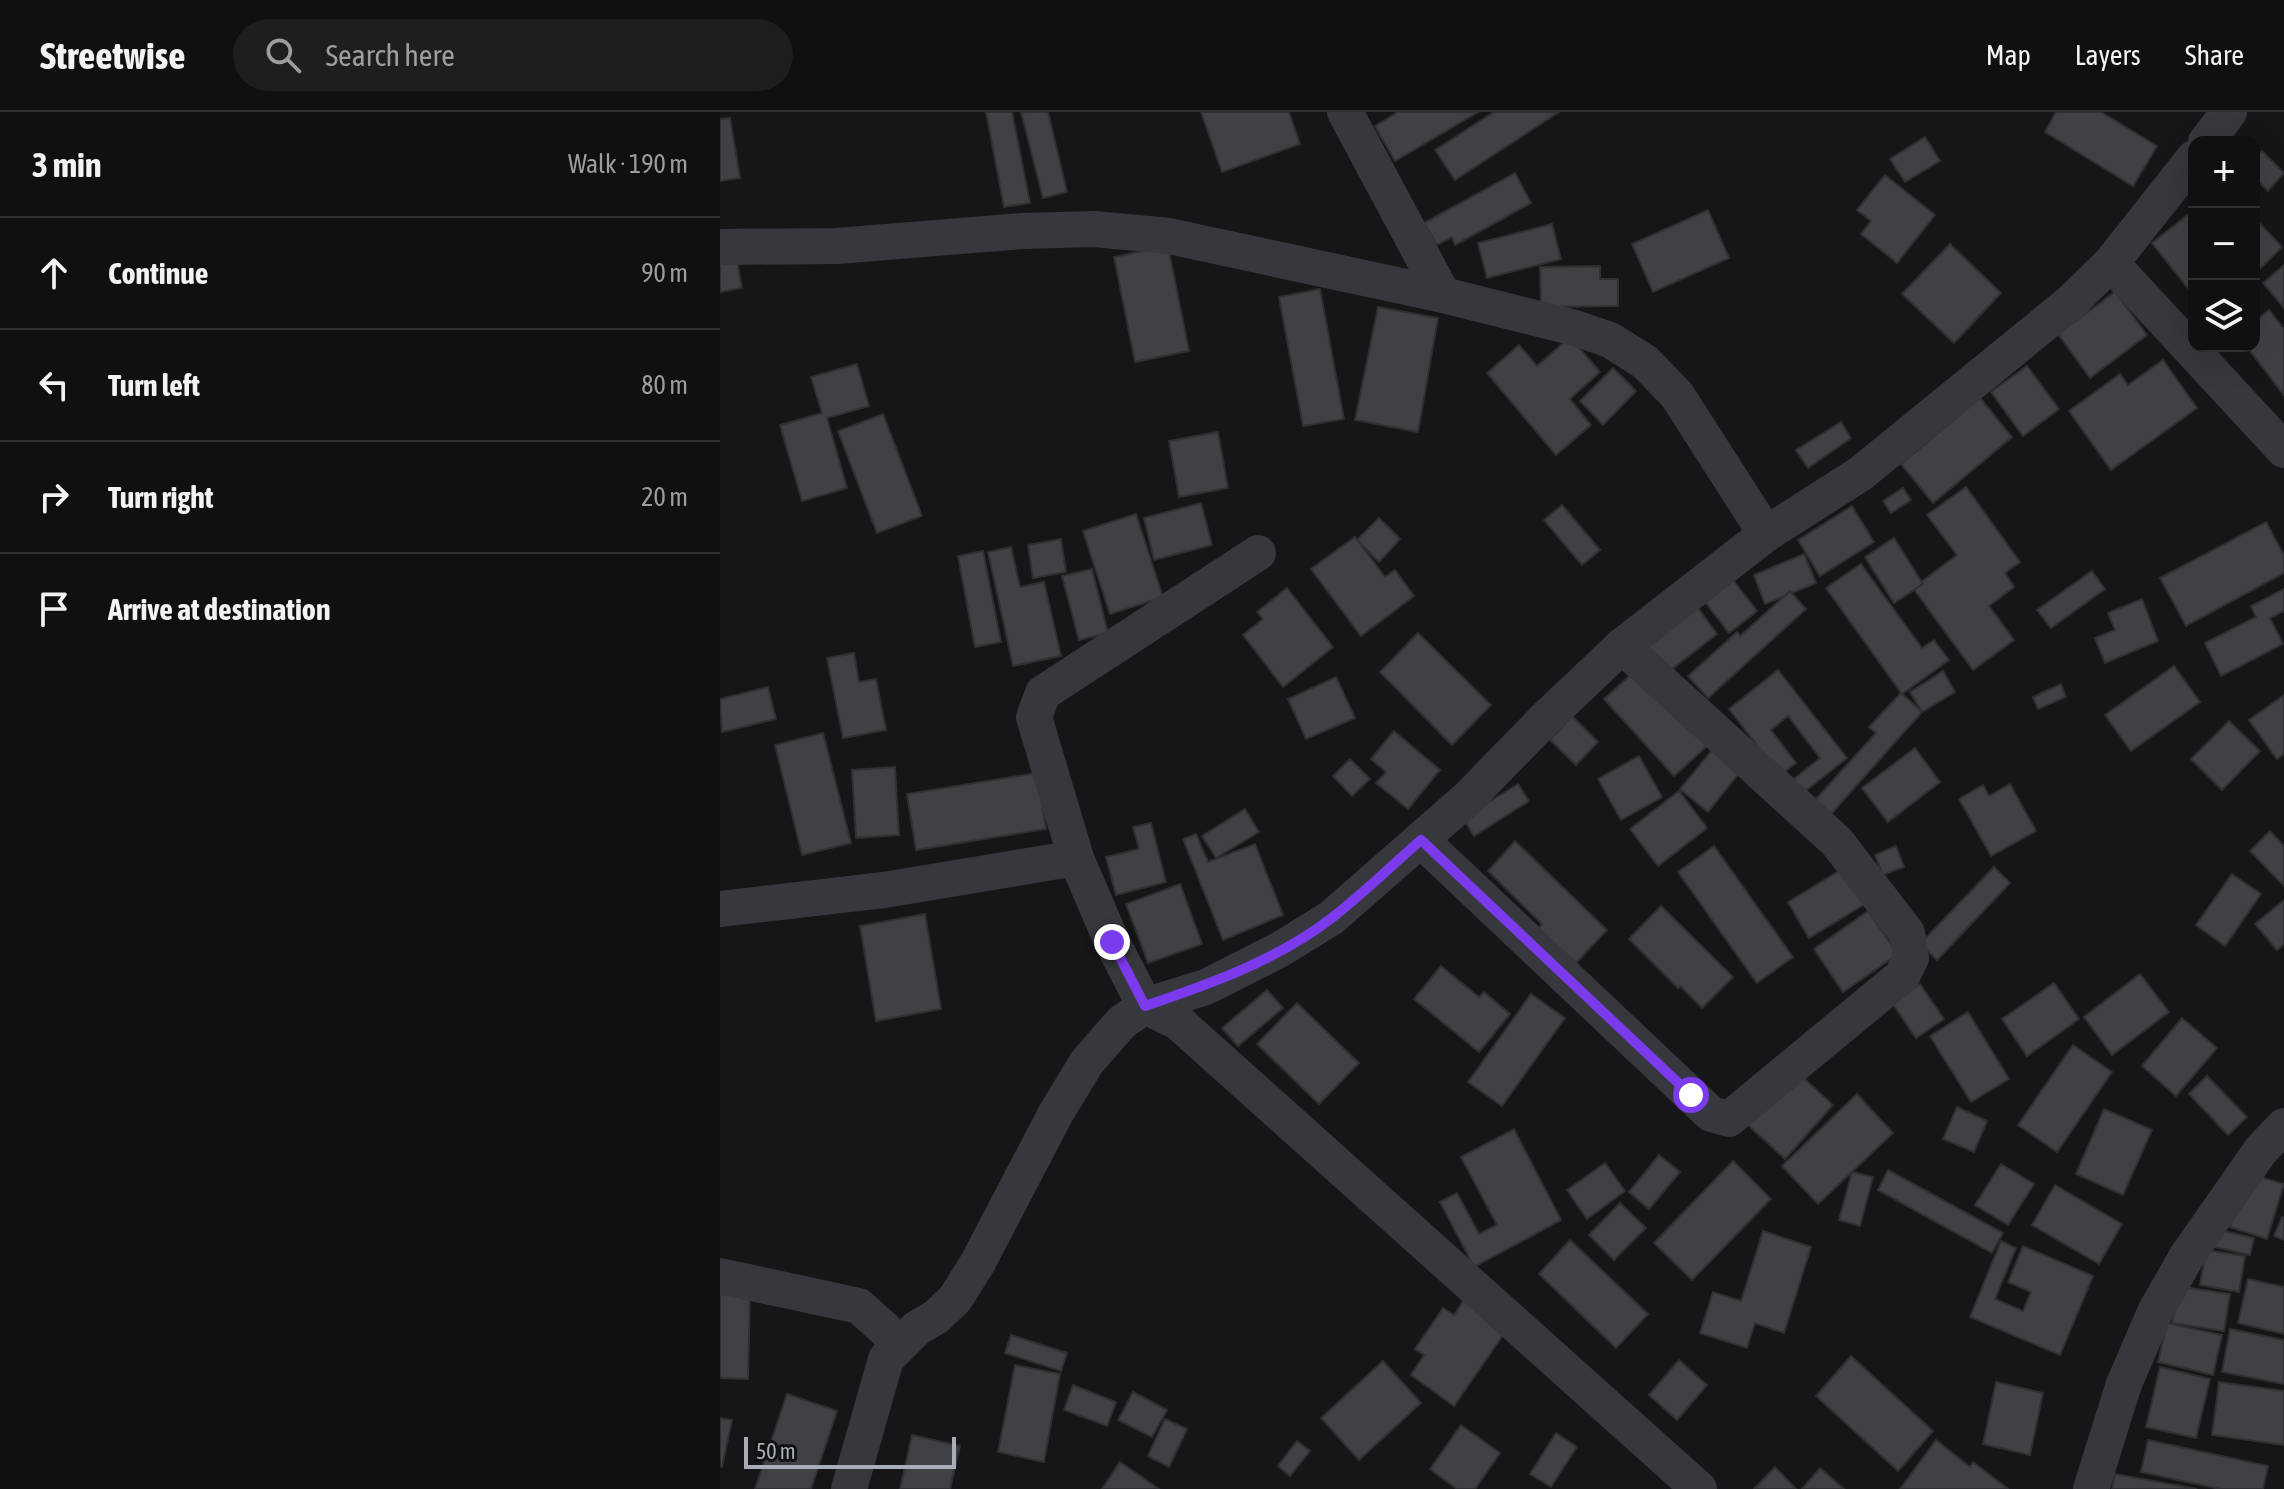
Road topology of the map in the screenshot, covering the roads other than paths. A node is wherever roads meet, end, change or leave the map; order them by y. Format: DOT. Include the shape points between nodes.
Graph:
graph roads {
  1 [pos="1345,112"];
  2 [pos="2229,112"];
  3 [pos="2211,136"];
  4 [pos="2188,166"];
  5 [pos="720,247"];
  6 [pos="2111,263"];
  7 [pos="1443,295"];
  8 [pos="2284,450"];
  9 [pos="1766,534"];
  10 [pos="1258,553"];
  11 [pos="1622,646"];
  12 [pos="1421,840"];
  13 [pos="1076,858"];
  14 [pos="720,909"];
  15 [pos="1145,1006"];
  16 [pos="2284,1126"];
  17 [pos="720,1276"];
  18 [pos="900,1343"];
  19 [pos="849,1489"];
  20 [pos="1699,1489"];
  21 [pos="2091,1489"];
  1 -- 7 [label="street"];
  2 -- 3 [label="street"];
  4 -- 6 [label="street"];
  5 -- 7 [label="street" via="837,246 1094,229 1169,236"];
  6 -- 8 [label="street"];
  6 -- 9 [label="street" via="2027,340 1860,474"];
  7 -- 9 [label="street" via="1587,332 1645,362 1677,395"];
  9 -- 11 [label="street"];
  10 -- 13 [label="street" via="1043,693 1034,717"];
  11 -- 12 [label="street"];
  11 -- 12 [label="street" via="1837,842 1907,933 1911,958 1902,976 1729,1119 1711,1114"];
  12 -- 15 [label="street" via="1331,918 1279,950 1206,987"];
  13 -- 14 [label="street" via="884,890"];
  13 -- 15 [label="street"];
  15 -- 18 [label="street" via="1122,1022 1087,1062 955,1299"];
  15 -- 20 [label="street" via="1178,1022"];
  16 -- 21 [label="street" via="2261,1150 2187,1256 2155,1312 2124,1384"];
  17 -- 18 [label="street" via="859,1306"];
  18 -- 19 [label="street" via="886,1359"];
}
